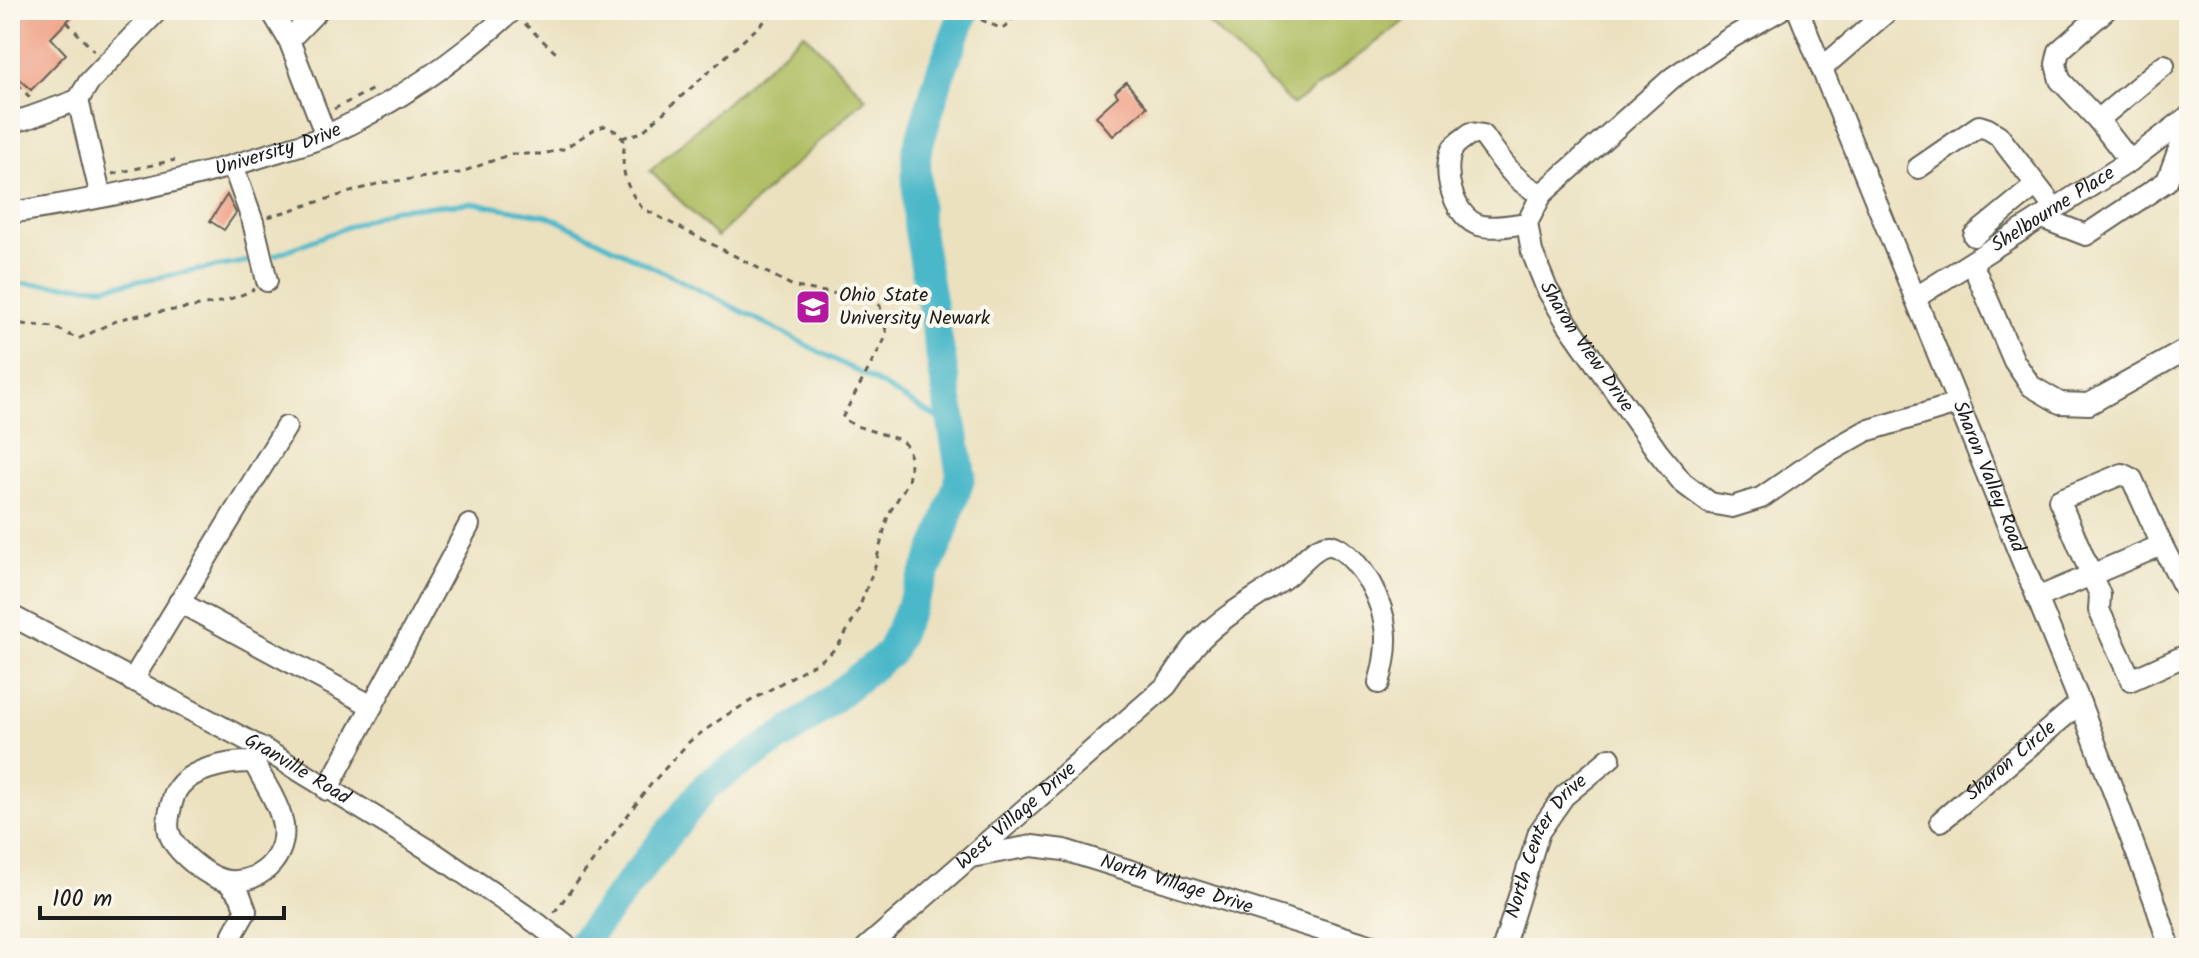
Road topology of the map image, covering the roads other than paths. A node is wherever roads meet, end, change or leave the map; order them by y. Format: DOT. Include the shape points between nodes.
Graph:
graph roads {
  1 [pos="158,10"];
  2 [pos="271,10"];
  3 [pos="318,10"];
  4 [pos="512,10"];
  5 [pos="1780,10"];
  6 [pos="1798,10"];
  7 [pos="1889,10"];
  8 [pos="2106,10"];
  9 [pos="289,40"];
  10 [pos="2164,65"];
  11 [pos="1822,68"];
  12 [pos="78,100"];
  13 [pos="2189,119"];
  14 [pos="2098,120"];
  15 [pos="10,121"];
  16 [pos="322,126"];
  17 [pos="2130,161"];
  18 [pos="233,166"];
  19 [pos="1918,168"];
  20 [pos="2036,185"];
  21 [pos="99,187"];
  22 [pos="1542,194"];
  23 [pos="10,213"];
  24 [pos="2048,213"];
  25 [pos="1527,223"];
  26 [pos="1974,236"];
  27 [pos="1972,263"];
  28 [pos="267,281"];
  29 [pos="1915,298"];
  30 [pos="2189,348"];
  31 [pos="1957,404"];
  32 [pos="286,427"];
  33 [pos="469,525"];
  34 [pos="2162,545"];
  35 [pos="2091,575"];
  36 [pos="2189,597"];
  37 [pos="2037,598"];
  38 [pos="179,602"];
  39 [pos="10,615"];
  40 [pos="2189,654"];
  41 [pos="132,681"];
  42 [pos="1379,683"];
  43 [pos="2080,703"];
  44 [pos="372,706"];
  45 [pos="258,755"];
  46 [pos="1610,758"];
  47 [pos="327,790"];
  48 [pos="1941,821"];
  49 [pos="971,857"];
  50 [pos="227,881"];
  51 [pos="233,934"];
  52 [pos="569,948"];
  53 [pos="866,948"];
  54 [pos="1379,948"];
  55 [pos="1503,948"];
  56 [pos="2170,948"];
  1 -- 12 [label="street"];
  2 -- 9 [label="street"];
  3 -- 9 [label="street"];
  4 -- 16 [label="street, University Drive" via="470,49 409,91"];
  5 -- 22 [label="street" via="1672,78"];
  6 -- 11 [label="street, Sharon Valley Road"];
  7 -- 11 [label="street"];
  8 -- 14 [label="street" via="2059,51 2056,64 2060,80"];
  9 -- 16 [label="street"];
  10 -- 14 [label="street"];
  11 -- 29 [label="street, Sharon Valley Road"];
  12 -- 15 [label="street"];
  12 -- 21 [label="street"];
  13 -- 17 [label="street, Shelbourne Place"];
  13 -- 24 [label="street" via="2167,181 2086,235"];
  14 -- 17 [label="street"];
  16 -- 18 [label="street, University Drive"];
  17 -- 24 [label="street, Shelbourne Place"];
  18 -- 21 [label="street, University Drive"];
  18 -- 28 [label="street"];
  19 -- 20 [label="street" via="1979,126 1998,135"];
  20 -- 24 [label="street"];
  20 -- 26 [label="street"];
  21 -- 23 [label="street, University Drive"];
  22 -- 25 [label="street"];
  22 -- 25 [label="street" via="1510,172 1483,135 1471,133 1452,147 1448,167 1459,210 1477,224"];
  24 -- 27 [label="street, Shelbourne Place"];
  25 -- 31 [label="street, Sharon View Drive" via="1547,289 1568,324 1683,483 1710,503 1732,507 1761,498 1866,431"];
  27 -- 29 [label="street, Shelbourne Place"];
  27 -- 30 [label="street" via="2014,361 2031,386 2060,403 2089,404"];
  29 -- 31 [label="street, Sharon Valley Road"];
  31 -- 37 [label="street, Sharon Valley Road"];
  32 -- 38 [label="street"];
  33 -- 44 [label="street"];
  34 -- 35 [label="street"];
  34 -- 35 [label="street" via="2132,479 2122,474 2059,500"];
  34 -- 36 [label="street"];
  35 -- 37 [label="street"];
  35 -- 40 [label="street" via="2100,595 2099,610 2131,680"];
  37 -- 43 [label="street, Sharon Valley Road"];
  38 -- 41 [label="street"];
  38 -- 44 [label="street"];
  39 -- 41 [label="street, Granville Road"];
  41 -- 45 [label="street, Granville Road"];
  42 -- 49 [label="street, West Village Drive" via="1388,642 1373,590 1345,554 1333,545 1321,546 1226,617 1194,647 1166,686"];
  43 -- 48 [label="street, Sharon Circle"];
  43 -- 56 [label="street, Sharon Valley Road"];
  44 -- 47 [label="street"];
  45 -- 47 [label="street, Granville Road"];
  45 -- 50 [label="street" via="282,818 279,855 270,868"];
  45 -- 50 [label="street" via="194,775 176,788 170,809 169,831 180,850"];
  46 -- 55 [label="street, North Center Drive" via="1564,796 1539,832"];
  47 -- 52 [label="street, Granville Road, bridge" via="542,923"];
  49 -- 53 [label="street, West Village Drive"];
  49 -- 54 [label="street, North Village Drive" via="1032,846 1064,850"];
  50 -- 51 [label="street" via="246,911"];
}
